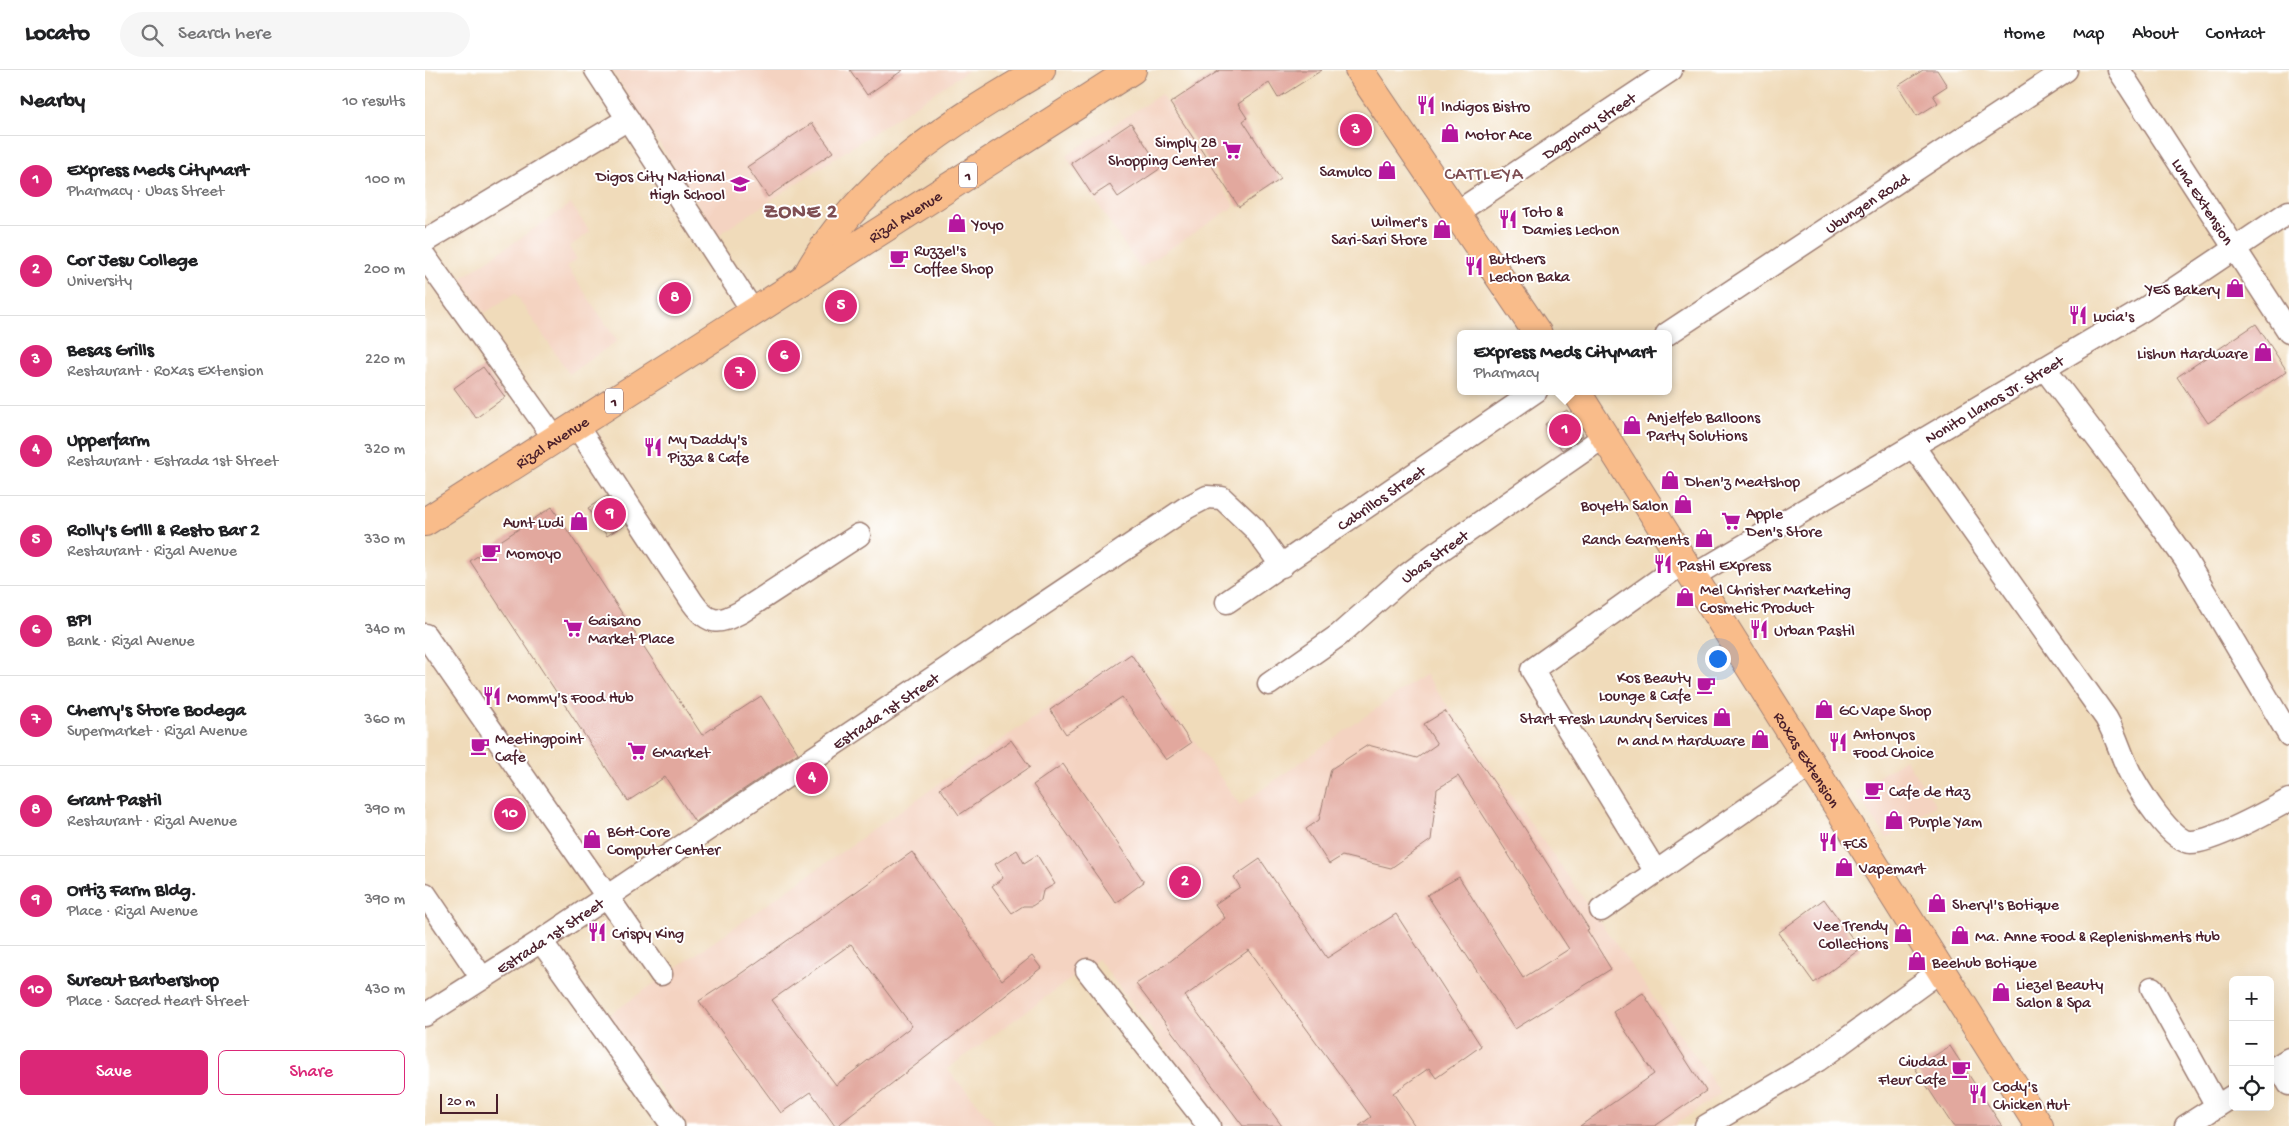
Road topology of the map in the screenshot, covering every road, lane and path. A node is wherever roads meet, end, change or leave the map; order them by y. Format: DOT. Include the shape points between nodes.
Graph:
graph roads {
  1 [pos="596,70"];
  2 [pos="1041,70"];
  3 [pos="1131,70"];
  4 [pos="1359,70"];
  5 [pos="1671,70"];
  6 [pos="2066,70"];
  7 [pos="2119,70"];
  8 [pos="628,119"];
  9 [pos="2289,212"];
  10 [pos="1456,213"];
  11 [pos="425,241"];
  12 [pos="2235,249"];
  13 [pos="425,257"];
  14 [pos="804,281"];
  15 [pos="754,313"];
  16 [pos="1535,330"];
  17 [pos="1672,331"];
  18 [pos="2289,332"];
  19 [pos="2044,368"];
  20 [pos="1530,395"];
  21 [pos="1579,395"];
  22 [pos="566,432"];
  23 [pos="1605,436"];
  24 [pos="1913,446"];
  25 [pos="425,522"];
  26 [pos="859,535"];
  27 [pos="1282,566"];
  28 [pos="1688,569"];
  29 [pos="1227,602"];
  30 [pos="425,635"];
  31 [pos="1269,684"];
  32 [pos="2289,735"];
  33 [pos="1811,765"];
  34 [pos="2289,800"];
  35 [pos="1656,872"];
  36 [pos="425,894"];
  37 [pos="607,896"];
  38 [pos="1601,910"];
  39 [pos="541,941"];
  40 [pos="1087,970"];
  41 [pos="1940,971"];
  42 [pos="661,974"];
  43 [pos="482,978"];
  44 [pos="2152,988"];
  45 [pos="425,1015"];
  46 [pos="2225,1101"];
  47 [pos="673,1126"];
  48 [pos="1209,1126"];
  49 [pos="1706,1126"];
  50 [pos="2039,1126"];
  51 [pos="2187,1126"];
  1 -- 8 [label="street"];
  2 -- 14 [label="main road, Rizal Avenue / 1" via="928,142 879,182 833,232"];
  3 -- 14 [label="main road, Rizal Avenue / 1"];
  4 -- 10 [label="main road"];
  5 -- 10 [label="street, Dagohoy Street"];
  6 -- 17 [label="street, Ubungen Road"];
  7 -- 12 [label="street, Luna Extension"];
  8 -- 11 [label="street"];
  8 -- 15 [label="street"];
  9 -- 12 [label="street, Nonito Llanos Jr. Street"];
  10 -- 16 [label="main road"];
  12 -- 18 [label="street, Luna Extension"];
  12 -- 19 [label="street, Nonito Llanos Jr. Street" via="2143,310"];
  13 -- 22 [label="street"];
  14 -- 15 [label="main road, Rizal Avenue / 1"];
  15 -- 22 [label="main road, Rizal Avenue / 1"];
  19 -- 24 [label="street, Nonito Llanos Jr. Street"];
  19 -- 32 [label="street" via="2185,559"];
  20 -- 27 [label="street, Cabrillos Street"];
  21 -- 23 [label="main road, Roxas Extension"];
  22 -- 25 [label="main road, Rizal Avenue / 1"];
  22 -- 26 [label="street" via="693,602 707,618 715,621 741,612"];
  23 -- 28 [label="main road, Roxas Extension"];
  23 -- 31 [label="street, Ubas Street" via="1435,554 1324,647"];
  24 -- 28 [label="street, Nonito Llanos Jr. Street"];
  24 -- 34 [label="street" via="2106,718 2132,776 2169,830 2183,841 2199,841"];
  27 -- 29 [label="street, Cabrillos Street"];
  27 -- 37 [label="street, Estrada 1st Street" via="1236,508 1222,498 1207,497"];
  28 -- 33 [label="main road, Roxas Extension"];
  28 -- 35 [label="street, Nonito Llanos Jr. Street" via="1532,670"];
  30 -- 37 [label="street"];
  33 -- 35 [label="street"];
  33 -- 41 [label="main road, Roxas Extension"];
  35 -- 38 [label="street"];
  36 -- 43 [label="street"];
  37 -- 39 [label="street, Estrada 1st Street"];
  37 -- 42 [label="street"];
  39 -- 43 [label="street, Estrada 1st Street"];
  39 -- 47 [label="street"];
  40 -- 48 [label="street"];
  41 -- 49 [label="street" via="1818,1060"];
  41 -- 50 [label="main road, Roxas Extension"];
  43 -- 45 [label="street, Estrada 1st Street"];
  44 -- 46 [label="street"];
  46 -- 51 [label="street"];
}
